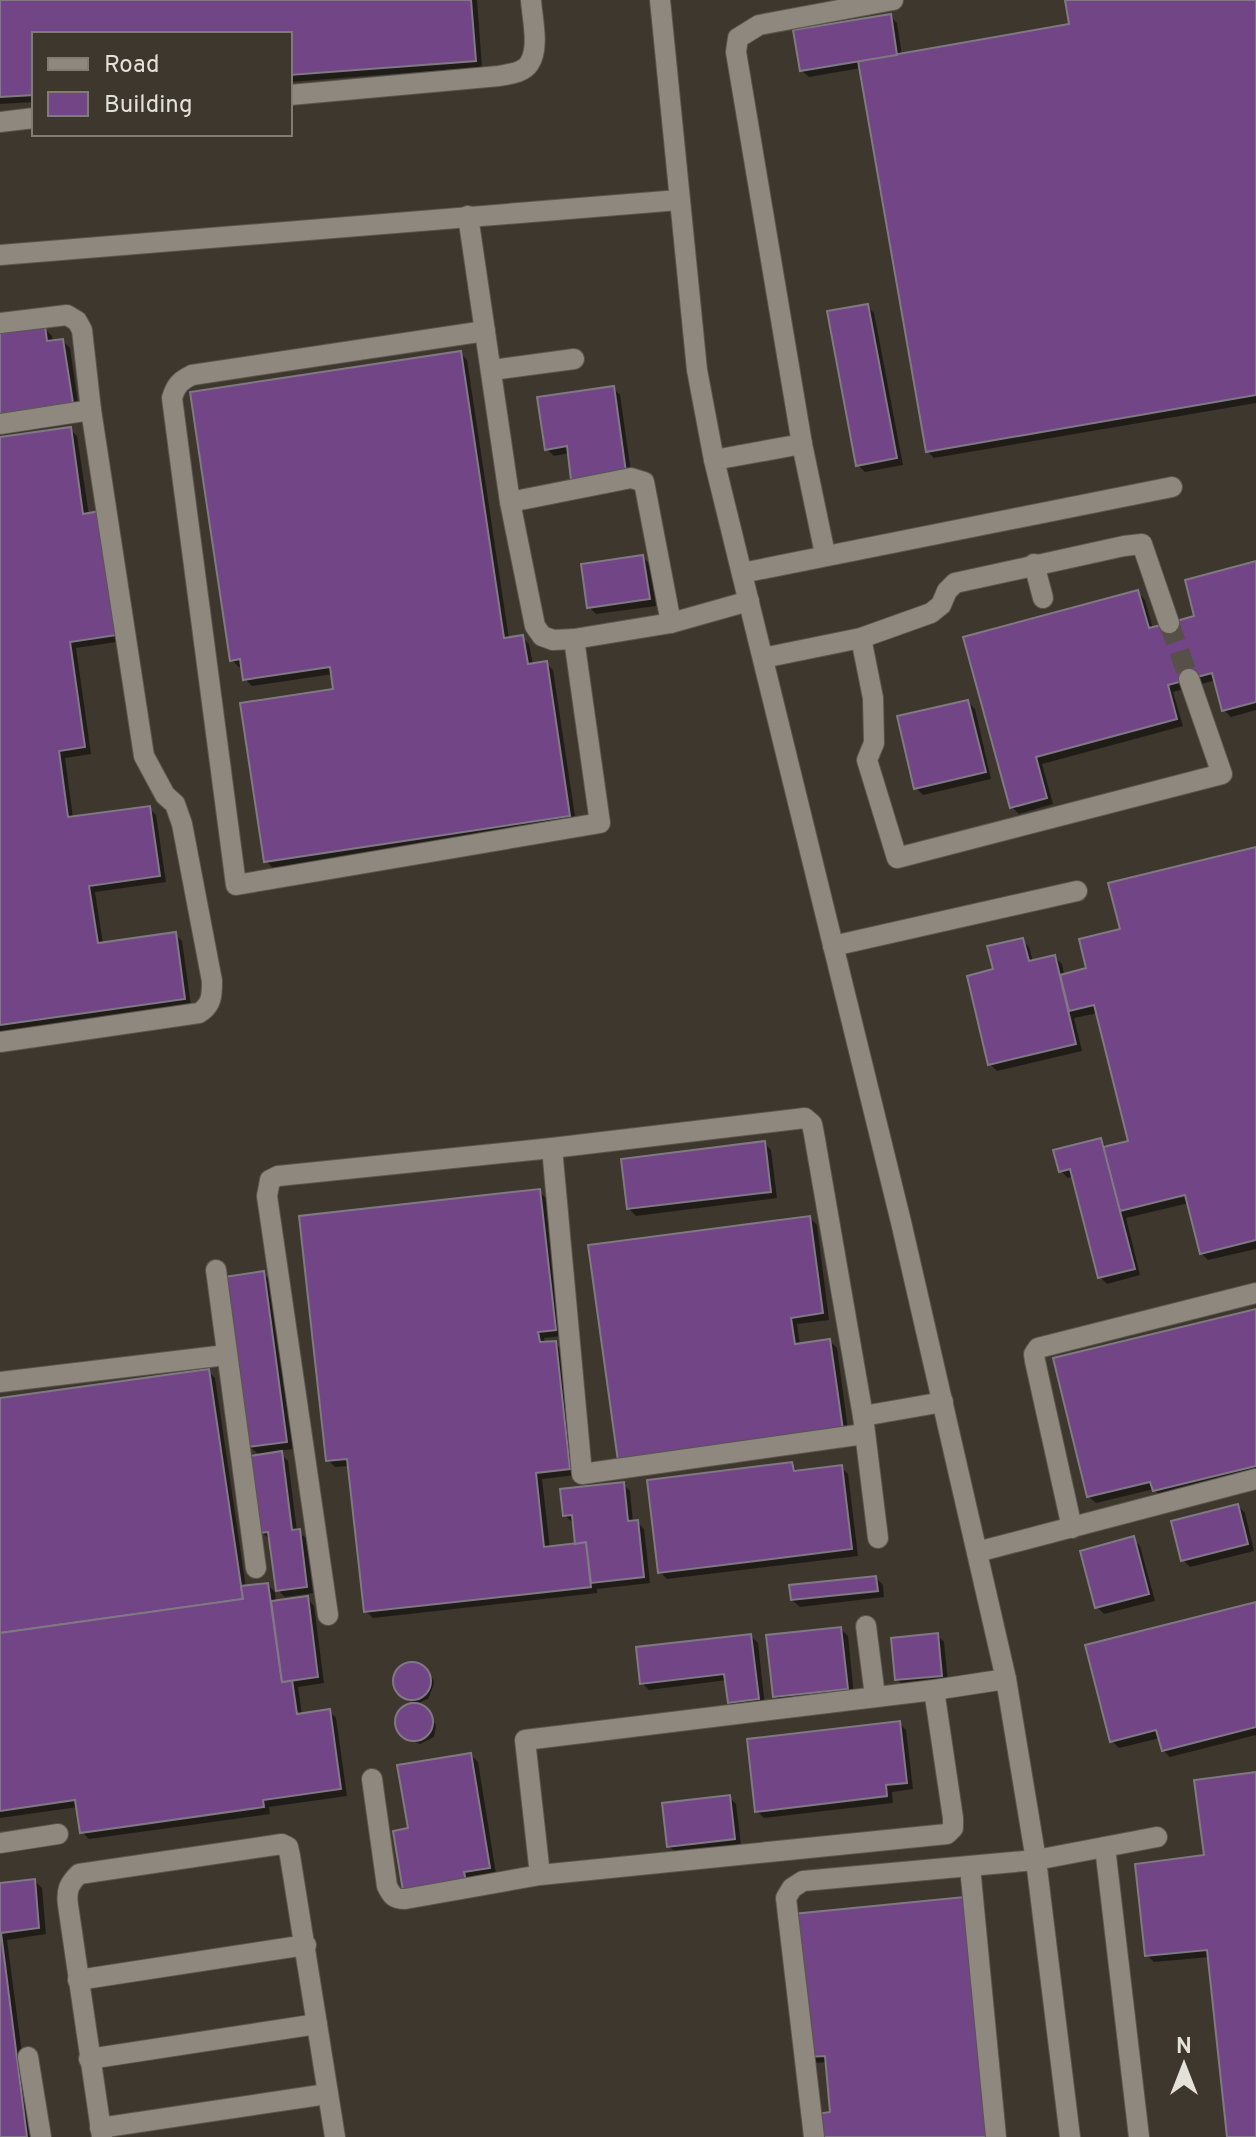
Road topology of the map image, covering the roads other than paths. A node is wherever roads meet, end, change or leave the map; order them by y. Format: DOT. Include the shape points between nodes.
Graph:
graph roads {
  1 [pos="531,0"];
  2 [pos="660,0"];
  3 [pos="893,0"];
  4 [pos="292,95"];
  5 [pos="32,118"];
  6 [pos="0,122"];
  7 [pos="679,200"];
  8 [pos="468,216"];
  9 [pos="0,255"];
  10 [pos="0,323"];
  11 [pos="485,331"];
  12 [pos="574,359"];
  13 [pos="492,370"];
  14 [pos="91,410"];
  15 [pos="0,424"];
  16 [pos="802,444"];
  17 [pos="714,460"];
  18 [pos="1172,487"];
  19 [pos="510,502"];
  20 [pos="825,554"];
  21 [pos="1034,564"];
  22 [pos="742,573"];
  23 [pos="1043,598"];
  24 [pos="749,601"];
  25 [pos="671,623"];
  26 [pos="1169,623"];
  27 [pos="861,638"];
  28 [pos="574,639"];
  29 [pos="763,658"];
  30 [pos="1189,679"];
  31 [pos="1077,891"];
  32 [pos="833,946"];
  33 [pos="0,1042"];
  34 [pos="552,1148"];
  35 [pos="216,1270"];
  36 [pos="1256,1293"];
  37 [pos="226,1355"];
  38 [pos="0,1382"];
  39 [pos="943,1402"];
  40 [pos="864,1425"];
  41 [pos="1256,1479"];
  42 [pos="1072,1528"];
  43 [pos="878,1538"];
  44 [pos="977,1552"];
  45 [pos="256,1568"];
  46 [pos="328,1615"];
  47 [pos="866,1626"];
  48 [pos="1006,1679"];
  49 [pos="934,1690"];
  50 [pos="875,1696"];
  51 [pos="372,1779"];
  52 [pos="58,1834"];
  53 [pos="1157,1837"];
  54 [pos="0,1843"];
  55 [pos="1105,1847"];
  56 [pos="1036,1860"];
  57 [pos="970,1867"];
  58 [pos="540,1875"];
  59 [pos="306,1945"];
  60 [pos="78,1980"];
  61 [pos="317,2024"];
  62 [pos="28,2057"];
  63 [pos="89,2059"];
  64 [pos="327,2094"];
  65 [pos="101,2132"];
  66 [pos="41,2137"];
  67 [pos="335,2137"];
  68 [pos="814,2137"];
  69 [pos="996,2137"];
  70 [pos="1070,2137"];
  71 [pos="1139,2137"];
  1 -- 4 [label="lane" via="534,45 529,64 518,72"];
  2 -- 7 [label="lane"];
  3 -- 16 [label="lane" via="759,25 738,38 736,52"];
  5 -- 6 [label="lane"];
  7 -- 8 [label="lane"];
  7 -- 17 [label="lane" via="697,370"];
  8 -- 9 [label="lane"];
  8 -- 11 [label="lane"];
  10 -- 14 [label="lane" via="67,315 77,321"];
  11 -- 13 [label="lane"];
  11 -- 28 [label="lane" via="192,375 175,387 172,398 236,885 600,823"];
  12 -- 13 [label="lane"];
  13 -- 19 [label="lane"];
  14 -- 15 [label="lane"];
  14 -- 33 [label="lane" via="144,756 182,824 212,997 199,1013"];
  16 -- 17 [label="lane"];
  16 -- 20 [label="lane"];
  17 -- 22 [label="lane"];
  18 -- 20 [label="lane"];
  19 -- 25 [label="lane" via="631,478 644,482"];
  19 -- 28 [label="lane" via="535,626 553,640"];
  20 -- 22 [label="lane"];
  21 -- 23 [label="lane"];
  21 -- 26 [label="lane" via="1142,544"];
  21 -- 27 [label="lane" via="955,583 931,613"];
  22 -- 24 [label="lane"];
  24 -- 25 [label="lane"];
  24 -- 29 [label="lane"];
  25 -- 28 [label="lane"];
  27 -- 29 [label="lane"];
  27 -- 30 [label="lane" via="873,709 874,743 867,760 897,858 1222,774"];
  29 -- 32 [label="lane"];
  31 -- 32 [label="lane"];
  32 -- 39 [label="lane"];
  34 -- 40 [label="lane" via="794,1118 812,1124"];
  34 -- 40 [label="lane" via="582,1474"];
  34 -- 46 [label="lane" via="270,1180 267,1196"];
  35 -- 37 [label="lane"];
  36 -- 42 [label="lane" via="1038,1348 1035,1361"];
  37 -- 38 [label="lane"];
  37 -- 45 [label="lane"];
  39 -- 40 [label="lane"];
  39 -- 44 [label="lane"];
  40 -- 43 [label="lane"];
  41 -- 42 [label="lane"];
  42 -- 44 [label="lane"];
  44 -- 48 [label="lane"];
  47 -- 50 [label="lane"];
  48 -- 49 [label="lane"];
  48 -- 56 [label="lane"];
  49 -- 50 [label="lane"];
  49 -- 58 [label="lane" via="953,1818 947,1834"];
  50 -- 58 [label="lane" via="525,1740"];
  51 -- 58 [label="lane" via="384,1873 397,1899"];
  52 -- 54 [label="lane"];
  53 -- 55 [label="lane"];
  55 -- 56 [label="lane"];
  55 -- 71 [label="lane"];
  56 -- 57 [label="lane"];
  56 -- 70 [label="lane"];
  57 -- 68 [label="lane" via="803,1881 786,1898"];
  57 -- 69 [label="lane"];
  59 -- 60 [label="lane"];
  59 -- 60 [label="lane" via="288,1847 282,1844 79,1874 66,1893"];
  59 -- 61 [label="lane"];
  60 -- 63 [label="lane"];
  61 -- 63 [label="lane"];
  61 -- 64 [label="lane"];
  62 -- 66 [label="lane"];
  63 -- 65 [label="lane"];
  64 -- 65 [label="lane"];
  64 -- 67 [label="lane"];
}
